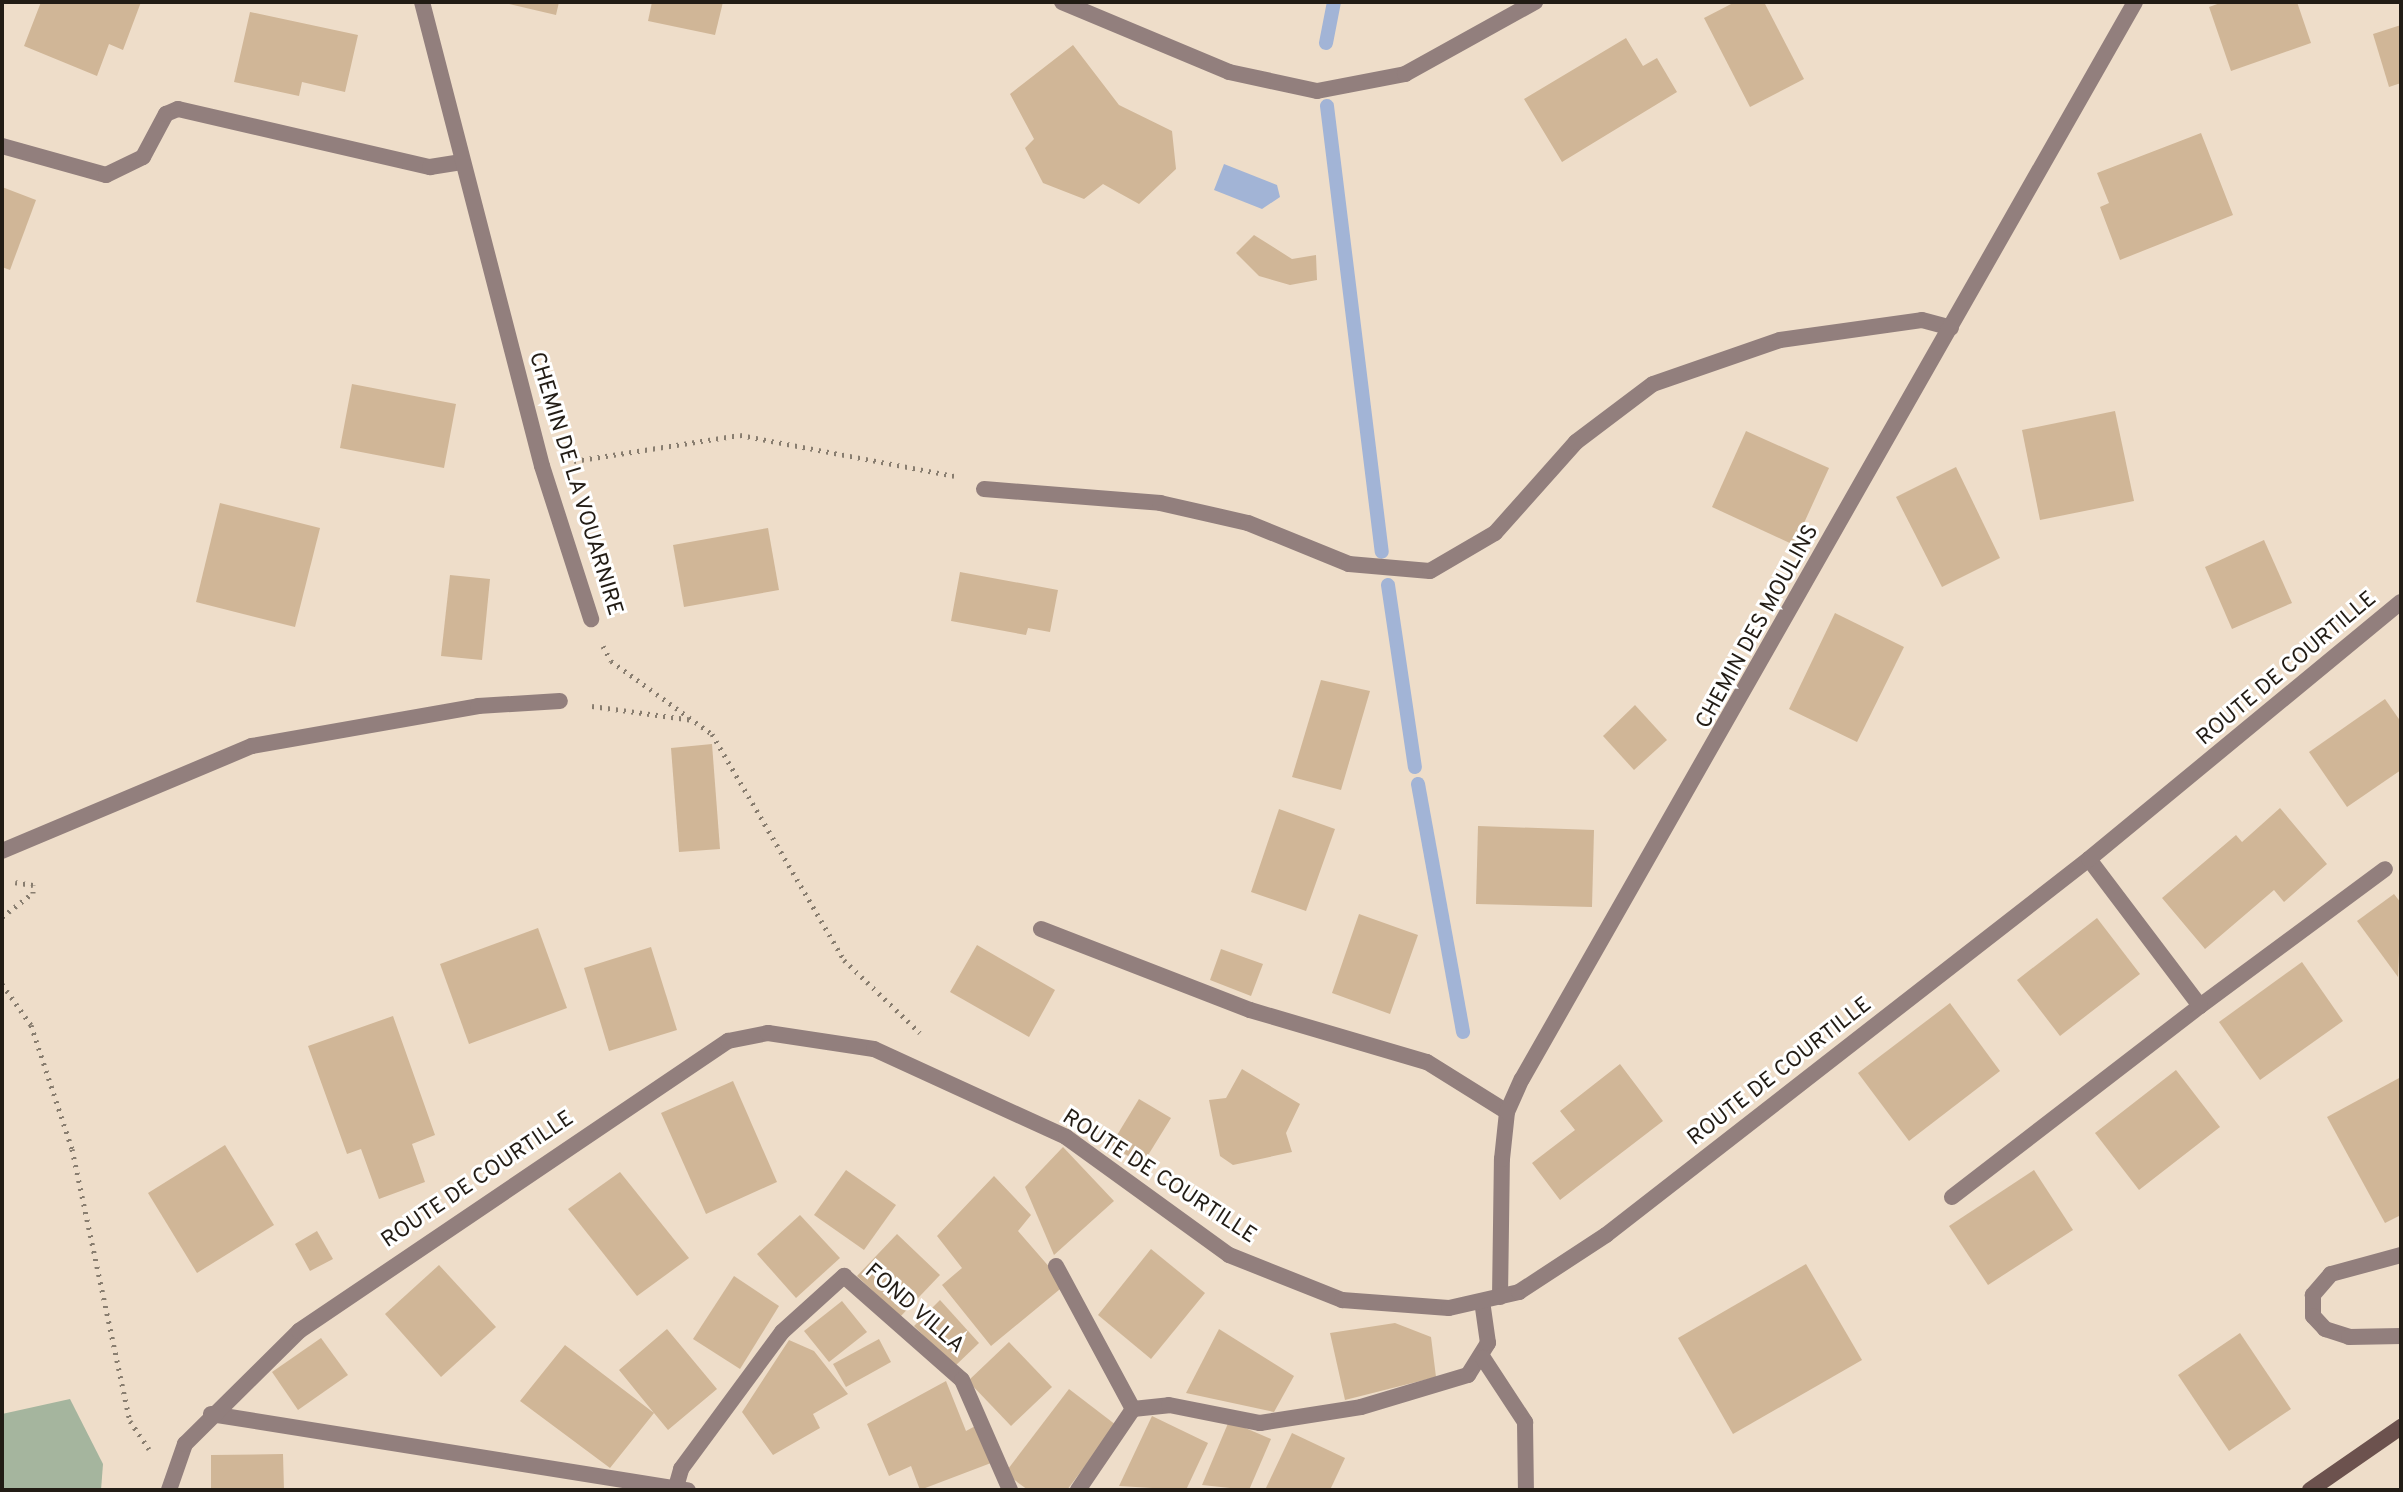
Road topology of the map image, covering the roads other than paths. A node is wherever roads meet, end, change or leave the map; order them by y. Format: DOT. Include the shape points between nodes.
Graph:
graph roads {
  1 [pos="422,2"];
  2 [pos="1062,2"];
  3 [pos="1535,2"];
  4 [pos="2135,2"];
  5 [pos="2,146"];
  6 [pos="462,162"];
  7 [pos="1951,328"];
  8 [pos="984,489"];
  9 [pos="2401,602"];
  10 [pos="591,619"];
  11 [pos="560,701"];
  12 [pos="2,851"];
  13 [pos="2089,859"];
  14 [pos="2385,869"];
  15 [pos="1041,929"];
  16 [pos="2200,1006"];
  17 [pos="1507,1112"];
  18 [pos="1952,1197"];
  19 [pos="2401,1255"];
  20 [pos="1056,1266"];
  21 [pos="1500,1297"];
  22 [pos="1482,1301"];
  23 [pos="2401,1336"];
  24 [pos="1483,1358"];
  25 [pos="1133,1409"];
  26 [pos="211,1414"];
  27 [pos="2401,1427"];
  28 [pos="171,1482"];
  29 [pos="682,1489"];
  30 [pos="1010,1490"];
  31 [pos="1078,1490"];
  32 [pos="1526,1490"];
  33 [pos="2310,1490"];
  1 -- 6 [label="street, CHEMIN DE LA VOUARNIRE"];
  2 -- 3 [label="street" via="1229,72 1317,91 1405,74"];
  4 -- 7 [label="street, CHEMIN DES MOULINS"];
  5 -- 6 [label="street" via="106,175 143,157 166,114 178,109 430,167"];
  6 -- 10 [label="street, CHEMIN DE LA VOUARNIRE" via="542,466"];
  7 -- 8 [label="street" via="1922,320 1780,340 1653,384 1576,442 1495,533 1430,571 1349,564 1248,523 1160,503"];
  7 -- 17 [label="street, CHEMIN DES MOULINS"];
  9 -- 13 [label="street, ROUTE DE COURTILLE"];
  11 -- 12 [label="street" via="478,706 252,746"];
  13 -- 16 [label="street"];
  13 -- 21 [label="street, ROUTE DE COURTILLE" via="1606,1235 1519,1292"];
  14 -- 16 [label="street"];
  15 -- 17 [label="street" via="1250,1010 1427,1062"];
  16 -- 18 [label="street"];
  17 -- 21 [label="street, CHEMIN DES MOULINS"];
  19 -- 23 [label="street" via="2331,1274 2313,1295 2313,1316 2325,1329 2349,1337"];
  20 -- 25 [label="street"];
  21 -- 22 [label="street, ROUTE DE COURTILLE"];
  22 -- 24 [label="street"];
  22 -- 26 [label="street, ROUTE DE COURTILLE" via="1449,1308 1342,1300 1229,1255 1066,1137 874,1049 768,1033 728,1041 506,1185 299,1331"];
  24 -- 25 [label="street" via="1444,1388 1291,1422 1149,1403"];
  24 -- 32 [label="street" via="1525,1422"];
  25 -- 31 [label="street"];
  26 -- 28 [label="street, ROUTE DE COURTILLE" via="185,1444"];
  26 -- 29 [label="street, FOND VILLA"];
  27 -- 33 [label="main road"];
  29 -- 30 [label="street, FOND VILLA" via="681,1469 782,1332 844,1276 962,1380"];
}
